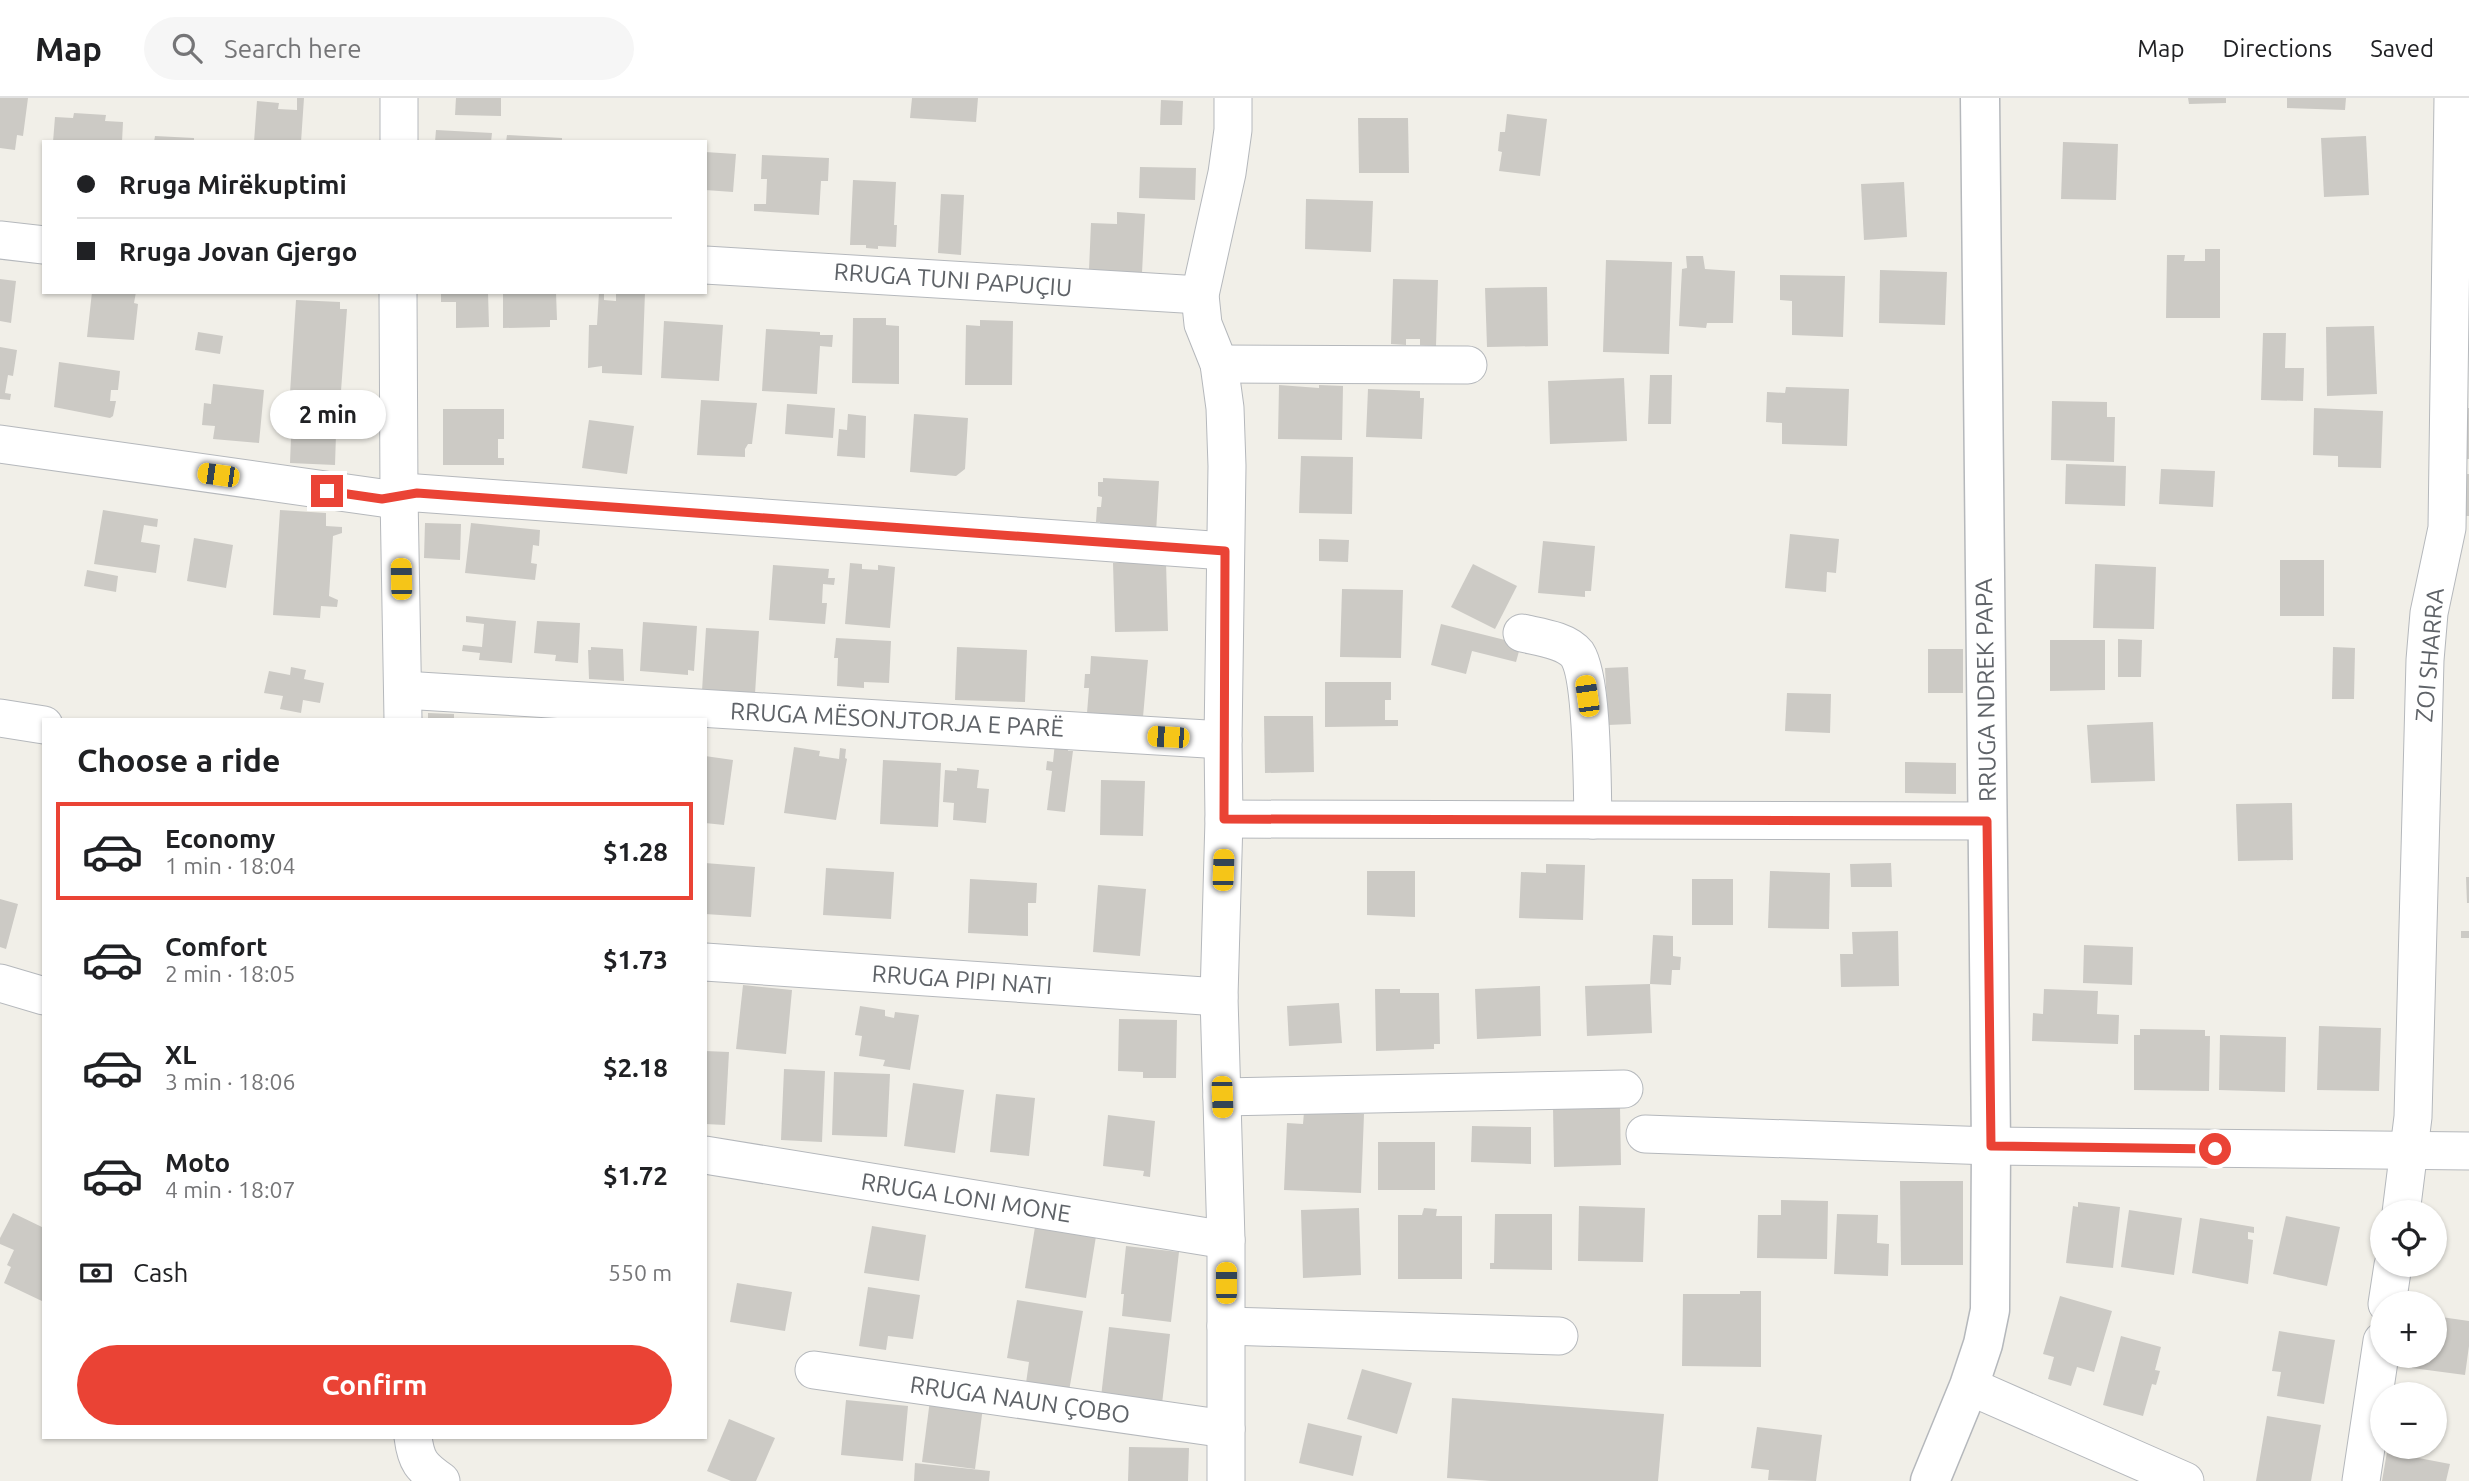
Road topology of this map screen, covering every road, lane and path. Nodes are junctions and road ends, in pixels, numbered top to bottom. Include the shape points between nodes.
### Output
1 (399, 98) edge
2 (1233, 98) edge
3 (1980, 98) edge
4 (2453, 98) edge
5 (399, 140) edge
6 (0, 240) edge
7 (42, 245) edge
8 (707, 265) edge
9 (398, 294) edge
10 (1200, 295) junction
11 (1219, 365) junction
12 (1468, 365) dead end
13 (0, 444) edge
14 (399, 495) junction
15 (1225, 551) junction
16 (1522, 633) dead end
17 (403, 705) edge
18 (0, 718) edge
19 (42, 725) edge
20 (1223, 740) junction
21 (1224, 819) junction
22 (1593, 820) junction
23 (1987, 821) junction
24 (707, 962) edge
25 (0, 983) edge
26 (42, 995) edge
27 (1219, 997) junction
28 (1624, 1089) dead end
29 (1222, 1097) junction
30 (1645, 1134) dead end
31 (1991, 1146) junction
32 (2410, 1151) junction
33 (2469, 1151) edge
34 (707, 1155) edge
35 (2403, 1200) edge
36 (1226, 1240) junction
37 (1226, 1326) junction
38 (1559, 1336) dead end
39 (2378, 1368) edge
40 (814, 1370) dead end
41 (1969, 1386) junction
42 (1226, 1429) junction
43 (413, 1439) edge
44 (441, 1481) edge
45 (1226, 1481) edge
46 (1930, 1481) edge
47 (2185, 1481) edge
48 (2361, 1481) edge

1 - 5 street
2 - 10 street via 1227,173
3 - 23 street, RRUGA NDREK PAPA
4 - 32 street, ZOI SHARRA via 2448,515 2425,660
6 - 7 street
8 - 10 street, RRUGA TUNI PAPUÇIU
9 - 14 street
10 - 11 street via 1203,324
11 - 12 street
11 - 15 street via 1227,454
13 - 14 street via 382,499
14 - 15 street
14 - 17 street
15 - 20 street
16 - 22 street via 1564,644 1577,654 1589,712
17 - 20 street, RRUGA MËSONJTORJA E PARË
18 - 19 street
20 - 21 street
21 - 22 street
21 - 27 street
22 - 23 street
23 - 31 street, RRUGA NDREK PAPA
24 - 27 street, RRUGA PIPI NATI
25 - 26 street
27 - 29 street
28 - 29 street
29 - 36 street
30 - 31 street
31 - 32 street
31 - 41 street, RRUGA NDREK PAPA via 1990,1310
32 - 33 street
32 - 35 street, ZOI SHARRA
34 - 36 street, RRUGA LONI MONE
36 - 37 street
37 - 38 street
37 - 42 street
39 - 48 street
40 - 42 street, RRUGA NAUN ÇOBO
41 - 46 street, RRUGA NDREK PAPA
41 - 47 street
42 - 45 street
43 - 44 street via 415,1455 425,1470

